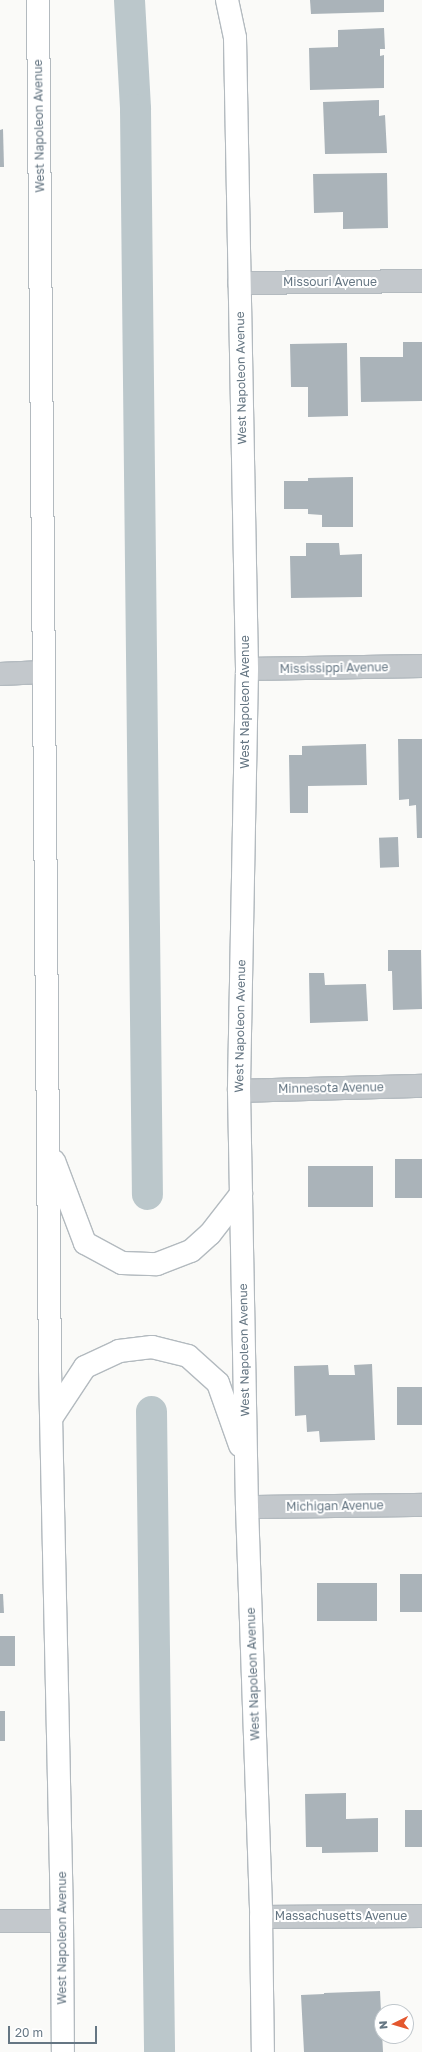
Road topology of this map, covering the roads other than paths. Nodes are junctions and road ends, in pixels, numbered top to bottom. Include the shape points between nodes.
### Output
1 (38, 0) edge
2 (228, 0) edge
3 (422, 281) edge
4 (239, 283) junction
5 (422, 666) edge
6 (247, 669) junction
7 (44, 672) junction
8 (0, 674) edge
9 (422, 1086) edge
10 (239, 1091) junction
11 (48, 1147) junction
12 (241, 1194) junction
13 (52, 1418) junction
14 (246, 1465) junction
15 (422, 1505) edge
16 (247, 1507) junction
17 (422, 1916) edge
18 (261, 1917) junction
19 (0, 1920) edge
20 (62, 1921) junction
21 (63, 2052) edge
22 (263, 2052) edge

1 - 7 main road, West Napoleon Avenue
2 - 4 main road, West Napoleon Avenue via 235,38
3 - 4 street, Missouri Avenue
4 - 6 main road, West Napoleon Avenue
5 - 6 street, Mississippi Avenue
6 - 10 main road, West Napoleon Avenue
7 - 8 street
7 - 11 main road, West Napoleon Avenue
9 - 10 street, Minnesota Avenue
10 - 12 main road, West Napoleon Avenue
11 - 12 main road via 85,1243 122,1263 157,1264 191,1251 210,1234
11 - 13 main road, West Napoleon Avenue
12 - 14 main road, West Napoleon Avenue
13 - 14 main road via 85,1367 118,1350 152,1347 188,1356 218,1382
13 - 20 main road, West Napoleon Avenue
14 - 16 main road, West Napoleon Avenue
15 - 16 street, Michigan Avenue
16 - 18 main road, West Napoleon Avenue
17 - 18 street, Massachusetts Avenue
18 - 22 main road, West Napoleon Avenue
19 - 20 street
20 - 21 main road, West Napoleon Avenue

